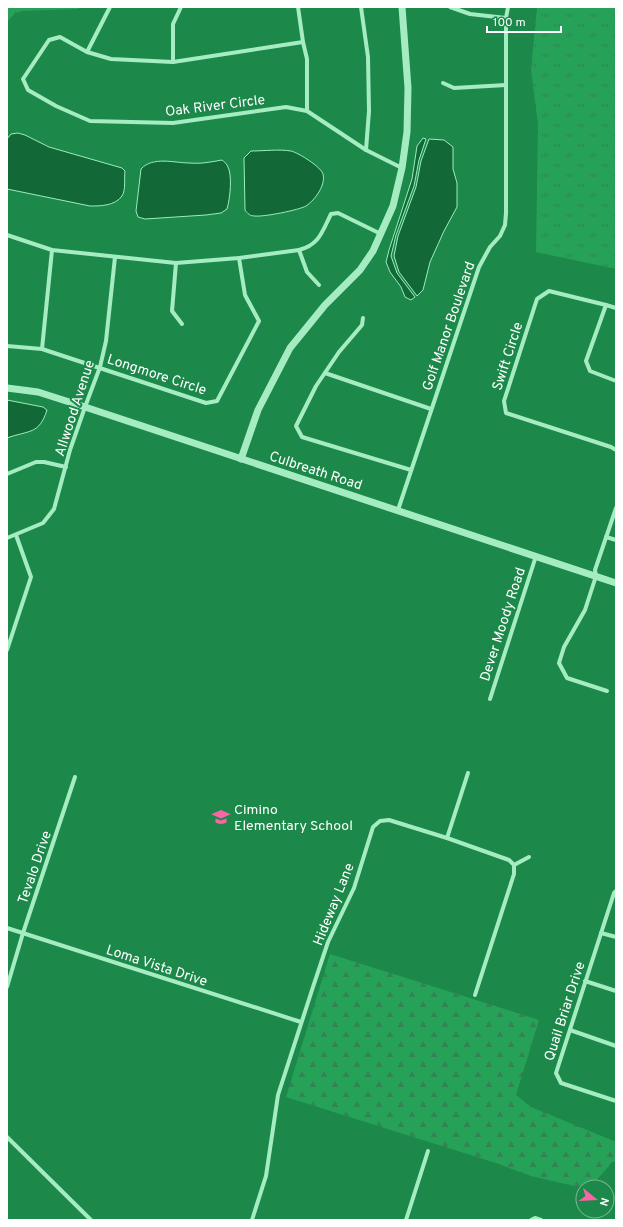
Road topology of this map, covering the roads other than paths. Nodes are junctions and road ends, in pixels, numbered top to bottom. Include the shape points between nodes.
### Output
1 (110, 7) edge
2 (182, 7) edge
3 (298, 7) edge
4 (362, 7) edge
5 (402, 7) edge
6 (450, 7) edge
7 (508, 7) edge
8 (506, 18) junction
9 (303, 42) junction
10 (87, 52) junction
11 (173, 62) junction
12 (443, 83) dead end
13 (506, 86) junction
14 (307, 111) junction
15 (366, 150) junction
16 (402, 168) junction
17 (381, 234) junction
18 (7, 235) edge
19 (52, 250) junction
20 (299, 250) junction
21 (115, 257) junction
22 (239, 258) junction
23 (176, 263) junction
24 (319, 285) dead end
25 (606, 305) junction
26 (616, 308) edge
27 (363, 318) dead end
28 (182, 324) dead end
29 (7, 346) edge
30 (42, 349) junction
31 (100, 367) junction
32 (325, 374) junction
33 (616, 381) edge
34 (7, 388) edge
35 (84, 407) junction
36 (431, 409) junction
37 (616, 450) edge
38 (241, 458) junction
39 (66, 467) junction
40 (411, 470) junction
41 (7, 474) edge
42 (616, 508) edge
43 (398, 510) junction
44 (16, 534) junction
45 (606, 537) junction
46 (7, 538) edge
47 (616, 540) edge
48 (536, 556) junction
49 (596, 576) junction
50 (616, 582) edge
51 (7, 650) edge
52 (607, 691) dead end
53 (490, 699) dead end
54 (468, 773) dead end
55 (75, 777) dead end
56 (447, 838) junction
57 (529, 857) dead end
58 (514, 865) junction
59 (616, 891) edge
60 (7, 928) edge
61 (23, 933) junction
62 (601, 933) junction
63 (616, 938) edge
64 (585, 982) junction
65 (7, 987) edge
66 (616, 991) edge
67 (475, 995) dead end
68 (301, 1022) junction
69 (570, 1030) junction
70 (616, 1046) edge
71 (616, 1101) edge
72 (7, 1137) edge
73 (428, 1151) dead end
74 (91, 1220) edge
75 (252, 1220) edge
76 (406, 1220) edge
77 (531, 1220) edge
78 (541, 1220) edge

1 - 10 street
2 - 11 street via 173,24
3 - 9 street
4 - 15 street via 368,57 369,111
5 - 16 street via 408,88 407,132
6 - 8 street via 470,14
7 - 8 street, Golf Manor Boulevard
8 - 13 street, Golf Manor Boulevard
9 - 11 street, Oak River Circle
9 - 14 street via 307,59
10 - 11 street, Oak River Circle via 111,59
10 - 14 street, Oak River Circle via 60,37 49,40 23,80 28,90 56,106 90,120 173,123 286,107
12 - 13 street via 454,88
13 - 36 street, Golf Manor Boulevard via 505,225 479,266
14 - 15 street, Oak River Circle
15 - 16 street, Oak River Circle
16 - 17 street via 393,206
17 - 20 street via 338,213 331,214 316,242 309,248
17 - 38 street via 360,270 325,305 290,348 258,410
18 - 19 street
19 - 21 street
19 - 30 street
20 - 22 street
20 - 24 street via 307,272
21 - 23 street
21 - 31 street, Allwood Avenue via 106,341
22 - 23 street
22 - 31 street, Longmore Circle via 245,295 259,321 217,402 206,403
23 - 28 street via 172,311
25 - 26 street, Swift Circle
25 - 33 street via 586,361 590,371
25 - 37 street, Swift Circle via 549,291 537,299 504,401 506,413
27 - 32 street via 362,325 339,352
29 - 30 street, Longmore Circle
30 - 31 street, Longmore Circle
31 - 35 street, Allwood Avenue
32 - 36 street
32 - 40 street via 316,386 296,426 302,437
34 - 35 street, Culbreath Road via 38,392
35 - 38 street, Culbreath Road
35 - 39 street, Allwood Avenue
36 - 40 street, Golf Manor Boulevard
38 - 43 street, Culbreath Road
39 - 41 street via 36,462
39 - 44 street, Allwood Avenue via 54,509 43,523
40 - 43 street, Golf Manor Boulevard
42 - 45 street
43 - 48 street, Culbreath Road
44 - 46 street, Allwood Avenue
44 - 51 street via 30,577
45 - 47 street
45 - 49 street via 595,570
48 - 49 street, Culbreath Road
48 - 53 street, Dever Moody Road
49 - 50 street, Culbreath Road
49 - 52 street via 585,610 564,647 559,663 566,678
54 - 56 street
55 - 61 street, Tevalo Drive
56 - 58 street, Hideway Lane via 509,860
56 - 68 street, Hideway Lane via 389,820 380,820 373,827 354,888 328,942
57 - 58 street
58 - 67 street via 514,874
59 - 62 street, Quail Briar Drive
60 - 61 street, Loma Vista Drive
61 - 65 street, Tevalo Drive
61 - 68 street, Loma Vista Drive
62 - 63 street
62 - 64 street, Quail Briar Drive
64 - 66 street
64 - 69 street, Quail Briar Drive
68 - 75 street, Hideway Lane via 278,1095 270,1157
69 - 70 street
69 - 71 street, Quail Briar Drive via 556,1073 561,1083
72 - 74 street
73 - 76 street
77 - 78 street

